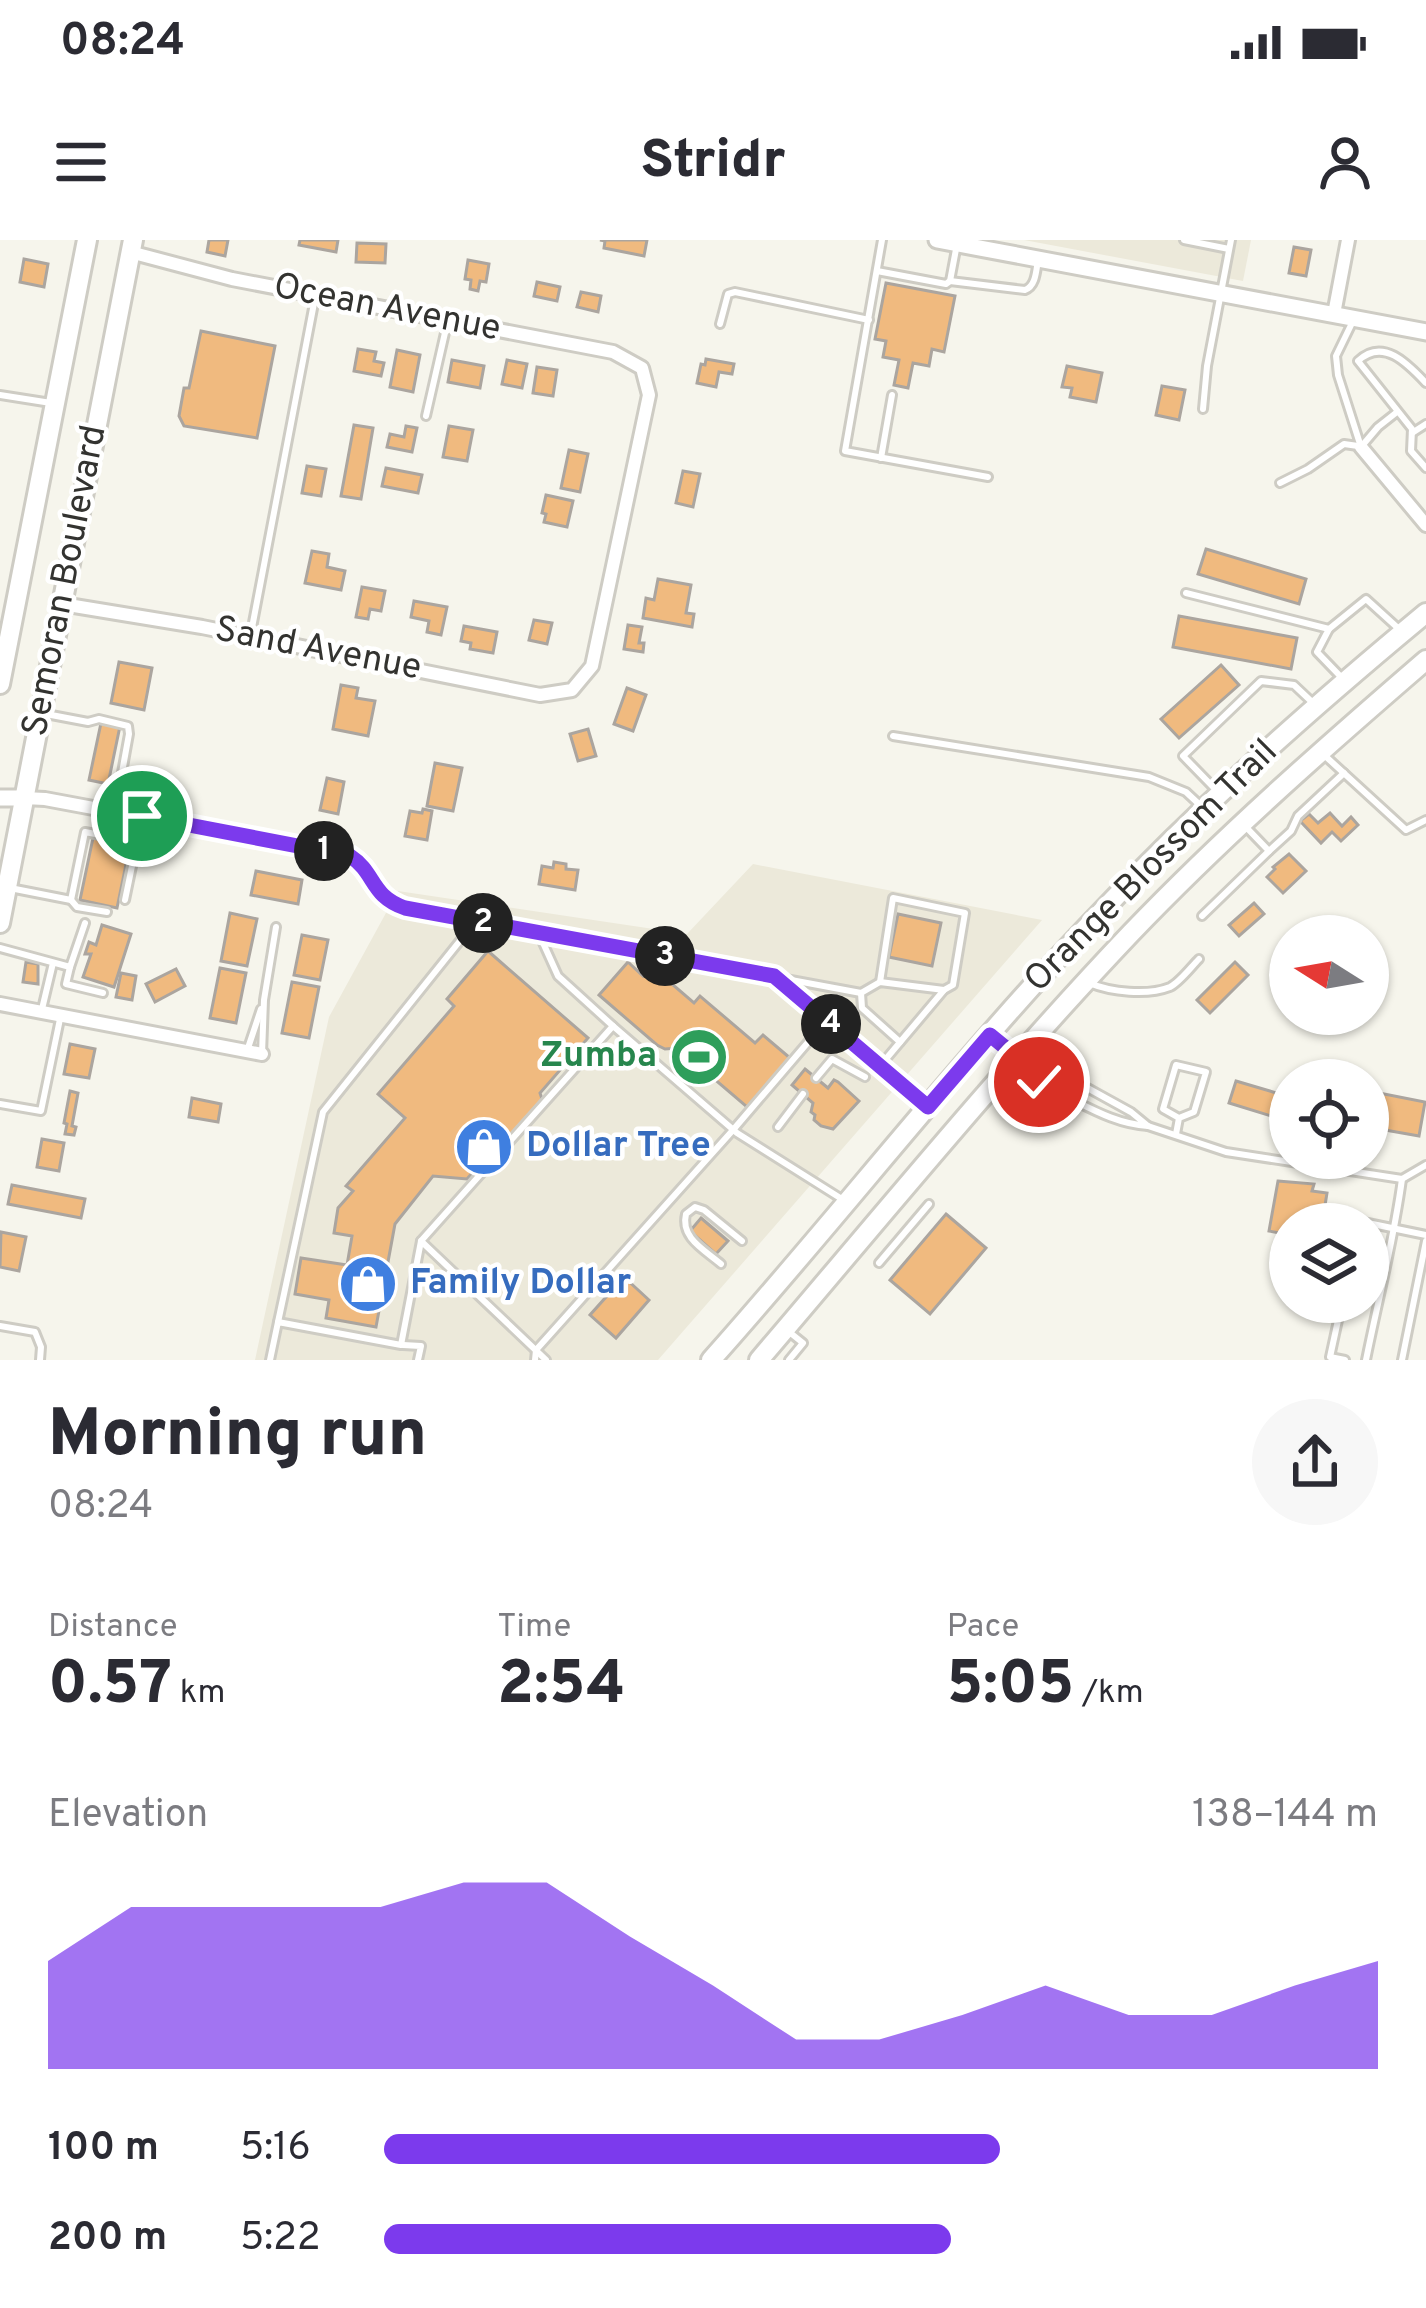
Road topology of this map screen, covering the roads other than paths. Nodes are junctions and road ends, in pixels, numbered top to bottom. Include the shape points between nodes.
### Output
1 (86, 240) edge
2 (882, 240) edge
3 (937, 240) edge
4 (1184, 240) edge
5 (1348, 240) edge
6 (957, 242) edge
7 (128, 244) edge
8 (1230, 244) edge
9 (1038, 259) junction
10 (877, 271) junction
11 (950, 281) junction
12 (1223, 294) junction
13 (316, 295) junction
14 (1334, 314) junction
15 (1354, 318) junction
16 (448, 320) junction
17 (868, 320) junction
18 (720, 323) dead end
19 (1426, 332) edge
20 (1426, 383) edge
21 (0, 394) edge
22 (892, 395) dead end
23 (54, 403) junction
24 (1203, 409) dead end
25 (1398, 412) junction
26 (426, 416) dead end
27 (1426, 424) edge
28 (1412, 434) junction
29 (1361, 447) junction
30 (881, 458) junction
31 (1426, 469) edge
32 (988, 477) dead end
33 (1280, 483) dead end
34 (1420, 507) edge
35 (1426, 525) edge
36 (9, 589) edge
37 (1186, 592) dead end
38 (62, 604) junction
39 (1426, 613) edge
40 (1328, 629) junction
41 (1402, 632) junction
42 (250, 637) junction
43 (1426, 660) edge
44 (1345, 681) junction
45 (0, 684) edge
46 (572, 690) joint
47 (1316, 705) junction
48 (40, 713) junction
49 (893, 736) dead end
50 (1320, 752) junction
51 (1343, 773) junction
52 (1220, 794) junction
53 (0, 798) edge
54 (24, 798) junction
55 (1204, 809) junction
56 (115, 811) junction
57 (142, 816) junction
58 (1426, 820) edge
59 (1244, 821) junction
60 (136, 842) junction
61 (1269, 851) junction
62 (350, 856) joint
63 (7, 887) junction
64 (71, 900) junction
65 (125, 900) dead end
66 (107, 912) dead end
67 (1202, 916) dead end
68 (476, 922) junction
69 (0, 923) edge
70 (85, 923) dead end
71 (276, 927) dead end
72 (538, 934) junction
73 (0, 948) edge
74 (1199, 959) dead end
75 (53, 962) junction
76 (70, 967) junction
77 (774, 976) junction
78 (1086, 981) junction
79 (880, 982) junction
80 (944, 990) junction
81 (103, 993) dead end
82 (861, 993) junction
83 (264, 1000) junction
84 (0, 1004) edge
85 (41, 1012) junction
86 (61, 1016) junction
87 (826, 1021) junction
88 (613, 1026) junction
89 (990, 1035) junction
90 (900, 1042) junction
91 (1032, 1042) junction
92 (255, 1053) junction
93 (1018, 1058) junction
94 (880, 1066) junction
95 (865, 1076) dead end
96 (1002, 1076) junction
97 (816, 1078) dead end
98 (803, 1094) dead end
99 (0, 1104) edge
100 (928, 1107) junction
101 (1179, 1118) junction
102 (778, 1126) dead end
103 (1148, 1126) junction
104 (733, 1130) junction
105 (1176, 1134) junction
106 (1426, 1165) edge
107 (1402, 1179) junction
108 (847, 1202) junction
109 (929, 1204) dead end
110 (876, 1224) junction
111 (1389, 1227) edge
112 (1396, 1228) junction
113 (1426, 1238) edge
114 (421, 1240) junction
115 (742, 1241) dead end
116 (898, 1242) junction
117 (879, 1263) dead end
118 (721, 1264) dead end
119 (278, 1322) junction
120 (1337, 1323) edge
121 (0, 1326) edge
122 (785, 1329) junction
123 (401, 1345) junction
124 (536, 1355) edge
125 (40, 1360) edge
126 (271, 1360) edge
127 (418, 1360) edge
128 (546, 1360) edge
129 (711, 1360) edge
130 (759, 1360) edge
131 (788, 1360) edge
132 (1346, 1360) edge
133 (1366, 1360) edge
134 (1402, 1360) edge

1 - 23 main road, Semoran Boulevard
2 - 10 lane
3 - 6 street
4 - 8 lane
5 - 14 street
6 - 9 street
6 - 11 lane
7 - 13 street, Ocean Avenue via 232,279
7 - 38 main road, Semoran Boulevard
8 - 12 lane
9 - 11 lane via 1025,290
9 - 12 street
10 - 11 lane
10 - 17 lane
12 - 14 street
12 - 24 lane
13 - 16 street, Ocean Avenue
13 - 42 lane
14 - 15 street
15 - 19 street
15 - 29 lane via 1336,356
16 - 26 lane
16 - 46 street, Ocean Avenue via 613,352 642,368 649,395 592,665
17 - 18 lane via 734,292
17 - 30 lane via 845,452
20 - 25 lane via 1394,353 1364,354 1358,361
21 - 23 lane
22 - 30 lane
23 - 36 main road, Semoran Boulevard
25 - 28 lane
25 - 29 lane
27 - 28 lane
28 - 31 lane via 1411,451
29 - 33 lane via 1344,444
29 - 34 street
30 - 32 lane
34 - 35 street
36 - 45 main road, Semoran Boulevard
37 - 40 lane
38 - 42 street, Sand Avenue
38 - 48 main road, Semoran Boulevard
39 - 41 main road, Orange Blossom Trail
40 - 41 lane via 1366,598
40 - 44 lane via 1317,652
41 - 44 main road, Orange Blossom Trail
42 - 46 street, Sand Avenue via 540,695
43 - 50 main road, Orange Blossom Trail
44 - 47 main road, Orange Blossom Trail
47 - 52 main road, Orange Blossom Trail
47 - 52 lane via 1294,685 1261,681 1183,756
48 - 54 main road, Semoran Boulevard
48 - 56 lane via 128,726
49 - 55 lane via 1149,777
50 - 51 lane
50 - 59 main road, Orange Blossom Trail
51 - 58 lane via 1406,830
51 - 61 lane
52 - 55 main road, Orange Blossom Trail
52 - 59 main road
53 - 54 street
54 - 56 street
54 - 63 main road, Semoran Boulevard
55 - 89 main road, Orange Blossom Trail
56 - 57 street
57 - 60 lane
57 - 62 street
59 - 61 lane
59 - 78 main road, Orange Blossom Trail
60 - 64 lane via 85,832
60 - 65 lane
61 - 67 lane
62 - 68 lane via 391,903
63 - 64 lane
63 - 69 main road, Semoran Boulevard
64 - 66 lane
68 - 72 lane
68 - 119 lane via 322,1112
70 - 76 lane
71 - 83 lane
72 - 77 lane
72 - 88 lane via 558,976
73 - 75 lane
74 - 78 lane via 1171,986 1109,991
75 - 76 lane
75 - 85 lane
76 - 81 lane via 66,984
77 - 82 lane
77 - 87 lane
78 - 91 main road, Orange Blossom Trail
79 - 80 lane
79 - 80 lane via 893,898 965,913 953,985
79 - 82 lane
80 - 90 lane
82 - 90 lane via 862,1008
83 - 92 lane
83 - 92 lane
84 - 85 street
85 - 86 street
86 - 92 street
86 - 99 lane via 41,1111
87 - 94 lane
87 - 104 lane
88 - 104 lane
88 - 114 lane
89 - 93 main road
89 - 100 main road, Orange Blossom Trail
90 - 94 lane
91 - 93 main road, Orange Blossom Trail
91 - 103 lane via 1043,1064
93 - 96 main road, Orange Blossom Trail
94 - 100 lane
95 - 97 lane via 832,1059
96 - 103 lane via 1039,1082
96 - 110 main road, Orange Blossom Trail
98 - 102 lane
100 - 108 main road, Orange Blossom Trail
101 - 101 lane via 1194,1112 1206,1072 1177,1065 1163,1109
101 - 105 lane
103 - 105 lane
104 - 108 lane
104 - 124 lane
105 - 107 lane via 1226,1152
106 - 107 lane
107 - 112 lane
108 - 110 main road
108 - 129 main road, Orange Blossom Trail
109 - 116 lane
110 - 116 lane
110 - 122 main road, Orange Blossom Trail
111 - 112 lane
112 - 113 lane
112 - 133 lane
113 - 134 lane
114 - 123 lane
114 - 124 lane
115 - 118 lane via 704,1210 686,1214 686,1233
116 - 117 lane
119 - 123 lane
119 - 126 lane
120 - 132 lane via 1330,1357
121 - 125 lane via 35,1332
122 - 130 main road, Orange Blossom Trail
122 - 131 lane via 803,1343
123 - 127 lane via 421,1346
124 - 128 lane

